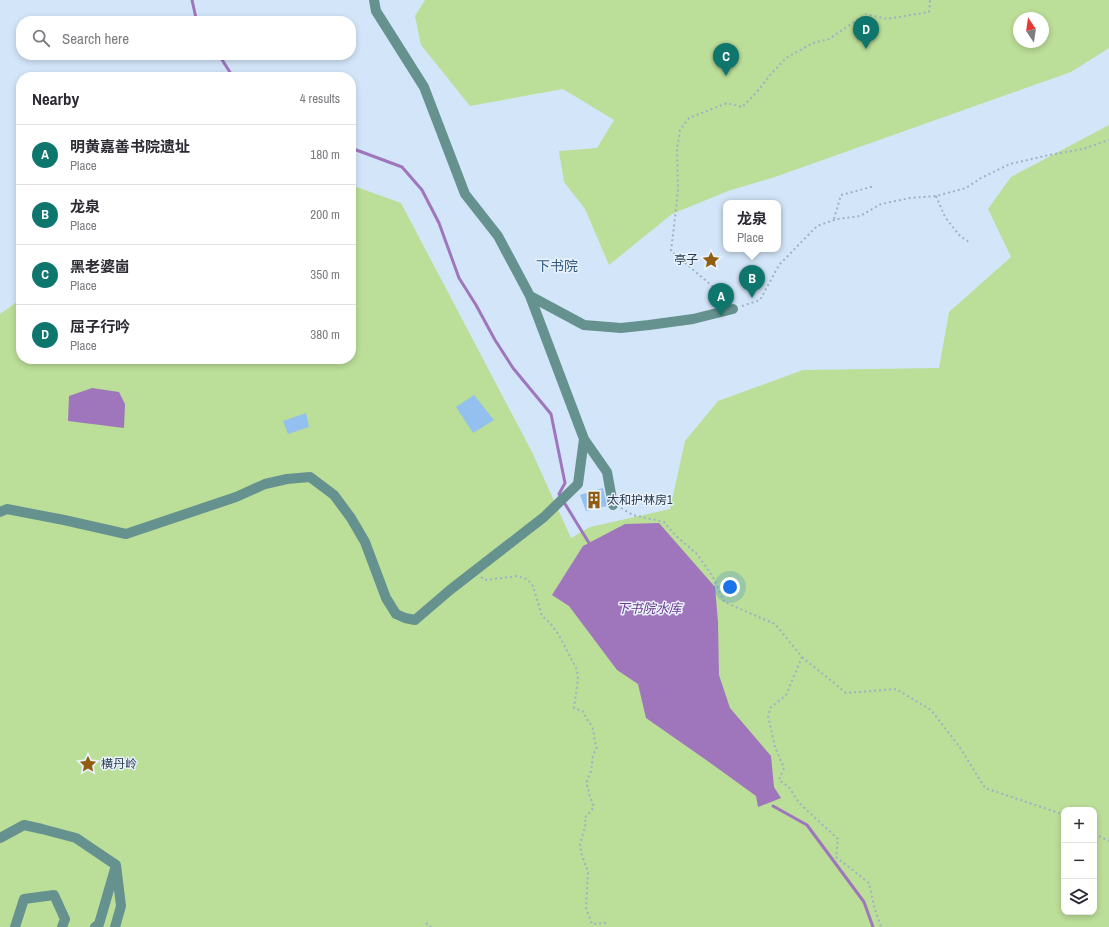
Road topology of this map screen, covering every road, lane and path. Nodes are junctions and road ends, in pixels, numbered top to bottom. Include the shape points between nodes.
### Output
1 (374, 0) edge
2 (930, 0) edge
3 (1109, 140) edge
4 (875, 186) dead end
5 (936, 196) junction
6 (833, 220) junction
7 (969, 242) dead end
8 (530, 296) junction
9 (735, 309) junction
10 (584, 439) junction
11 (613, 505) joint
12 (0, 512) edge
13 (475, 570) junction
14 (802, 657) junction
15 (1061, 812) edge
16 (1097, 836) edge
17 (0, 838) edge
18 (1109, 841) edge
19 (116, 865) junction
20 (426, 923) dead end
21 (14, 927) edge
22 (62, 927) edge
23 (95, 927) edge
24 (115, 927) edge
25 (431, 927) edge
26 (604, 927) edge
27 (881, 927) edge

1 - 8 street via 376,11 424,87 465,194 498,236
2 - 9 path via 929,12 886,19 866,14 829,39 786,58 742,107 727,103 689,118 680,130 677,149 678,189 671,251
3 - 5 path via 1083,149 1010,164 966,188
4 - 6 path via 841,194
5 - 6 path via 881,204 860,216
5 - 7 path via 945,217 960,236
6 - 9 path via 817,226 779,265 760,300
8 - 9 street via 584,325 621,328 693,319
8 - 10 street
10 - 11 street via 607,472
10 - 13 street via 578,484 544,517
11 - 14 path via 633,515 664,522 697,554 713,577 724,602 775,624
12 - 13 street via 7,509 126,534 236,497 265,484 287,478 310,477 334,495 351,518 365,542 386,598 396,614 415,620
13 - 26 path via 486,580 517,576 527,579 533,586 542,616 559,635 578,670 574,708 584,712 597,747 586,783 594,807 584,819 586,822 580,845 588,871 586,908 592,924 605,924
14 - 15 path via 846,693 896,689 932,710 960,746 985,788
14 - 27 path via 786,695 771,707 768,716 775,747 784,768 779,780 789,787 799,803 838,839 836,858 870,883
16 - 18 path
17 - 19 street via 24,825 42,829 76,838
19 - 23 street via 99,924
19 - 24 street via 121,906
20 - 25 path
21 - 22 street via 24,899 54,895 65,919

